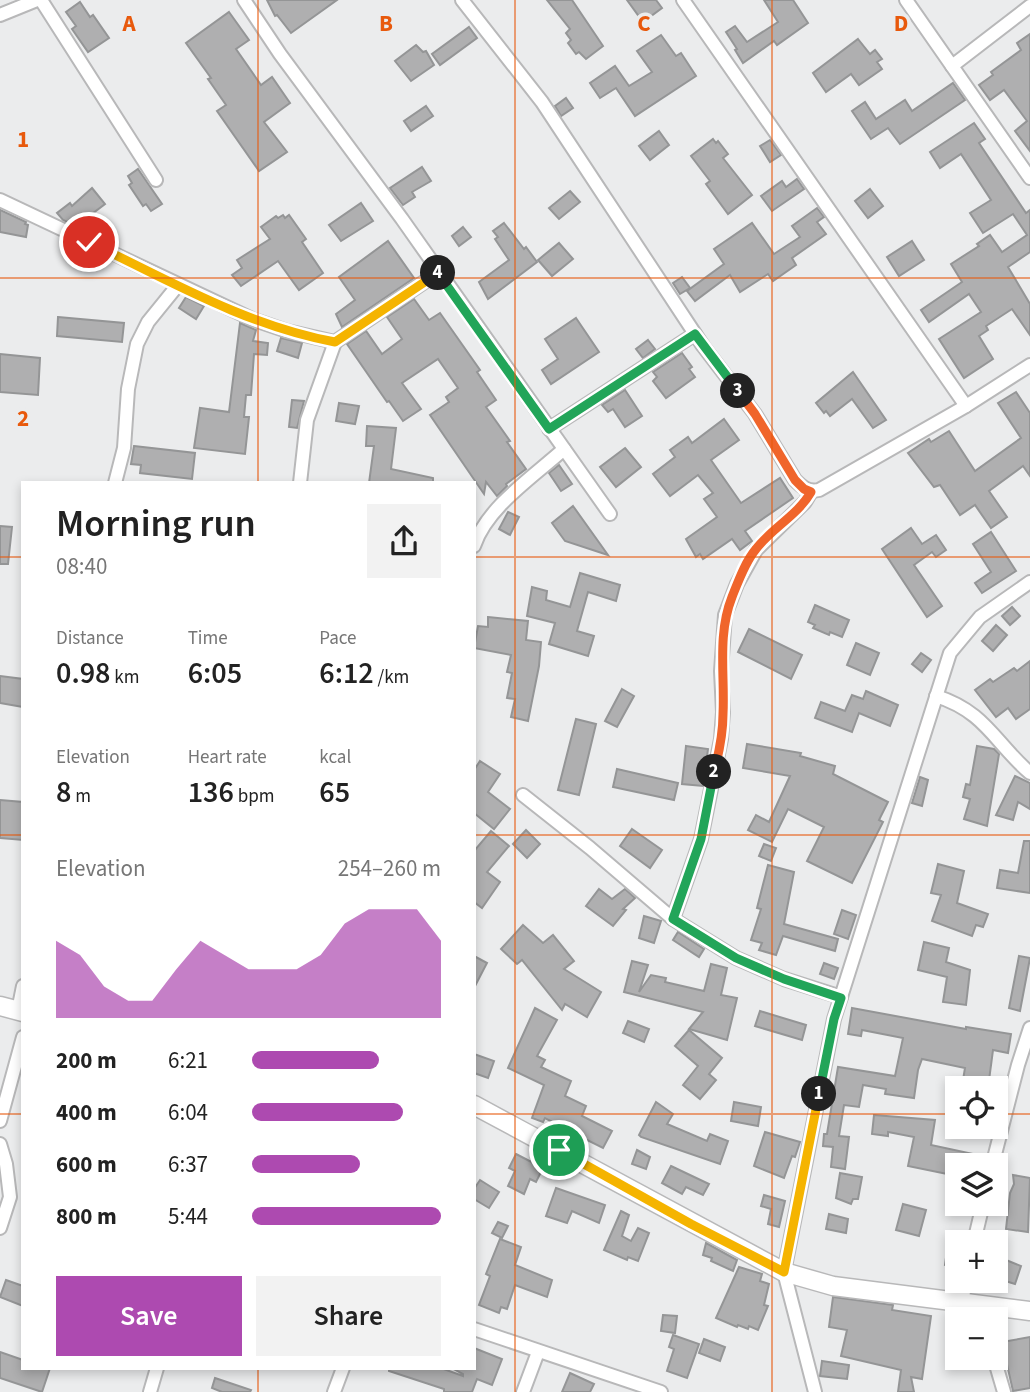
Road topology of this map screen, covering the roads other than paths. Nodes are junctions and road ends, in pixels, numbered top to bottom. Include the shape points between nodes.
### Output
1 (39, 0) edge
2 (244, 0) edge
3 (462, 0) edge
4 (683, 0) edge
5 (906, 0) edge
6 (1030, 6) edge
7 (0, 15) edge
8 (952, 66) junction
9 (1030, 178) edge
10 (156, 180) dead end
11 (0, 200) edge
12 (439, 272) junction
13 (178, 285) junction
14 (695, 334) junction
15 (335, 342) junction
16 (1030, 365) edge
17 (966, 406) junction
18 (549, 429) junction
19 (564, 449) junction
20 (116, 481) edge
21 (300, 481) edge
22 (811, 492) junction
23 (610, 514) dead end
24 (476, 540) edge
25 (1030, 582) edge
26 (936, 696) junction
27 (1030, 773) edge
28 (523, 796) dead end
29 (673, 919) junction
30 (21, 991) edge
31 (841, 998) junction
32 (13, 1010) edge
33 (1030, 1028) edge
34 (21, 1044) edge
35 (476, 1106) edge
36 (0, 1121) edge
37 (0, 1144) edge
38 (995, 1153) edge
39 (0, 1228) edge
40 (784, 1272) junction
41 (963, 1307) edge
42 (1008, 1310) edge
43 (1030, 1311) edge
44 (476, 1330) edge
45 (538, 1352) junction
46 (156, 1370) edge
47 (342, 1370) edge
48 (997, 1370) edge
49 (150, 1392) edge
50 (334, 1392) edge
51 (523, 1392) edge
52 (661, 1392) edge
53 (815, 1392) edge
54 (1004, 1392) edge

1 - 7 street
1 - 10 street
2 - 12 street
3 - 14 street via 542,102
4 - 17 street
5 - 8 street
6 - 8 street
8 - 9 street
11 - 13 street
12 - 15 street
12 - 18 street
13 - 15 street via 287,331
13 - 20 street via 148,321 137,344
14 - 18 street
14 - 22 street via 755,414 795,480
15 - 21 street via 307,420
16 - 17 street
17 - 22 street
18 - 19 street
19 - 23 street
19 - 24 street via 492,513
22 - 29 street via 756,550 725,615 721,739 701,839
25 - 26 street via 980,617 957,644
26 - 27 street via 955,702 984,722
26 - 31 street
28 - 29 street
29 - 31 street via 736,958
30 - 32 street
31 - 40 street
33 - 38 street
34 - 36 street
35 - 40 street
37 - 39 street via 10,1197
40 - 41 street via 833,1286
40 - 53 street
42 - 43 street
44 - 45 street
45 - 51 street
45 - 52 street
46 - 49 street
47 - 50 street
48 - 54 street

